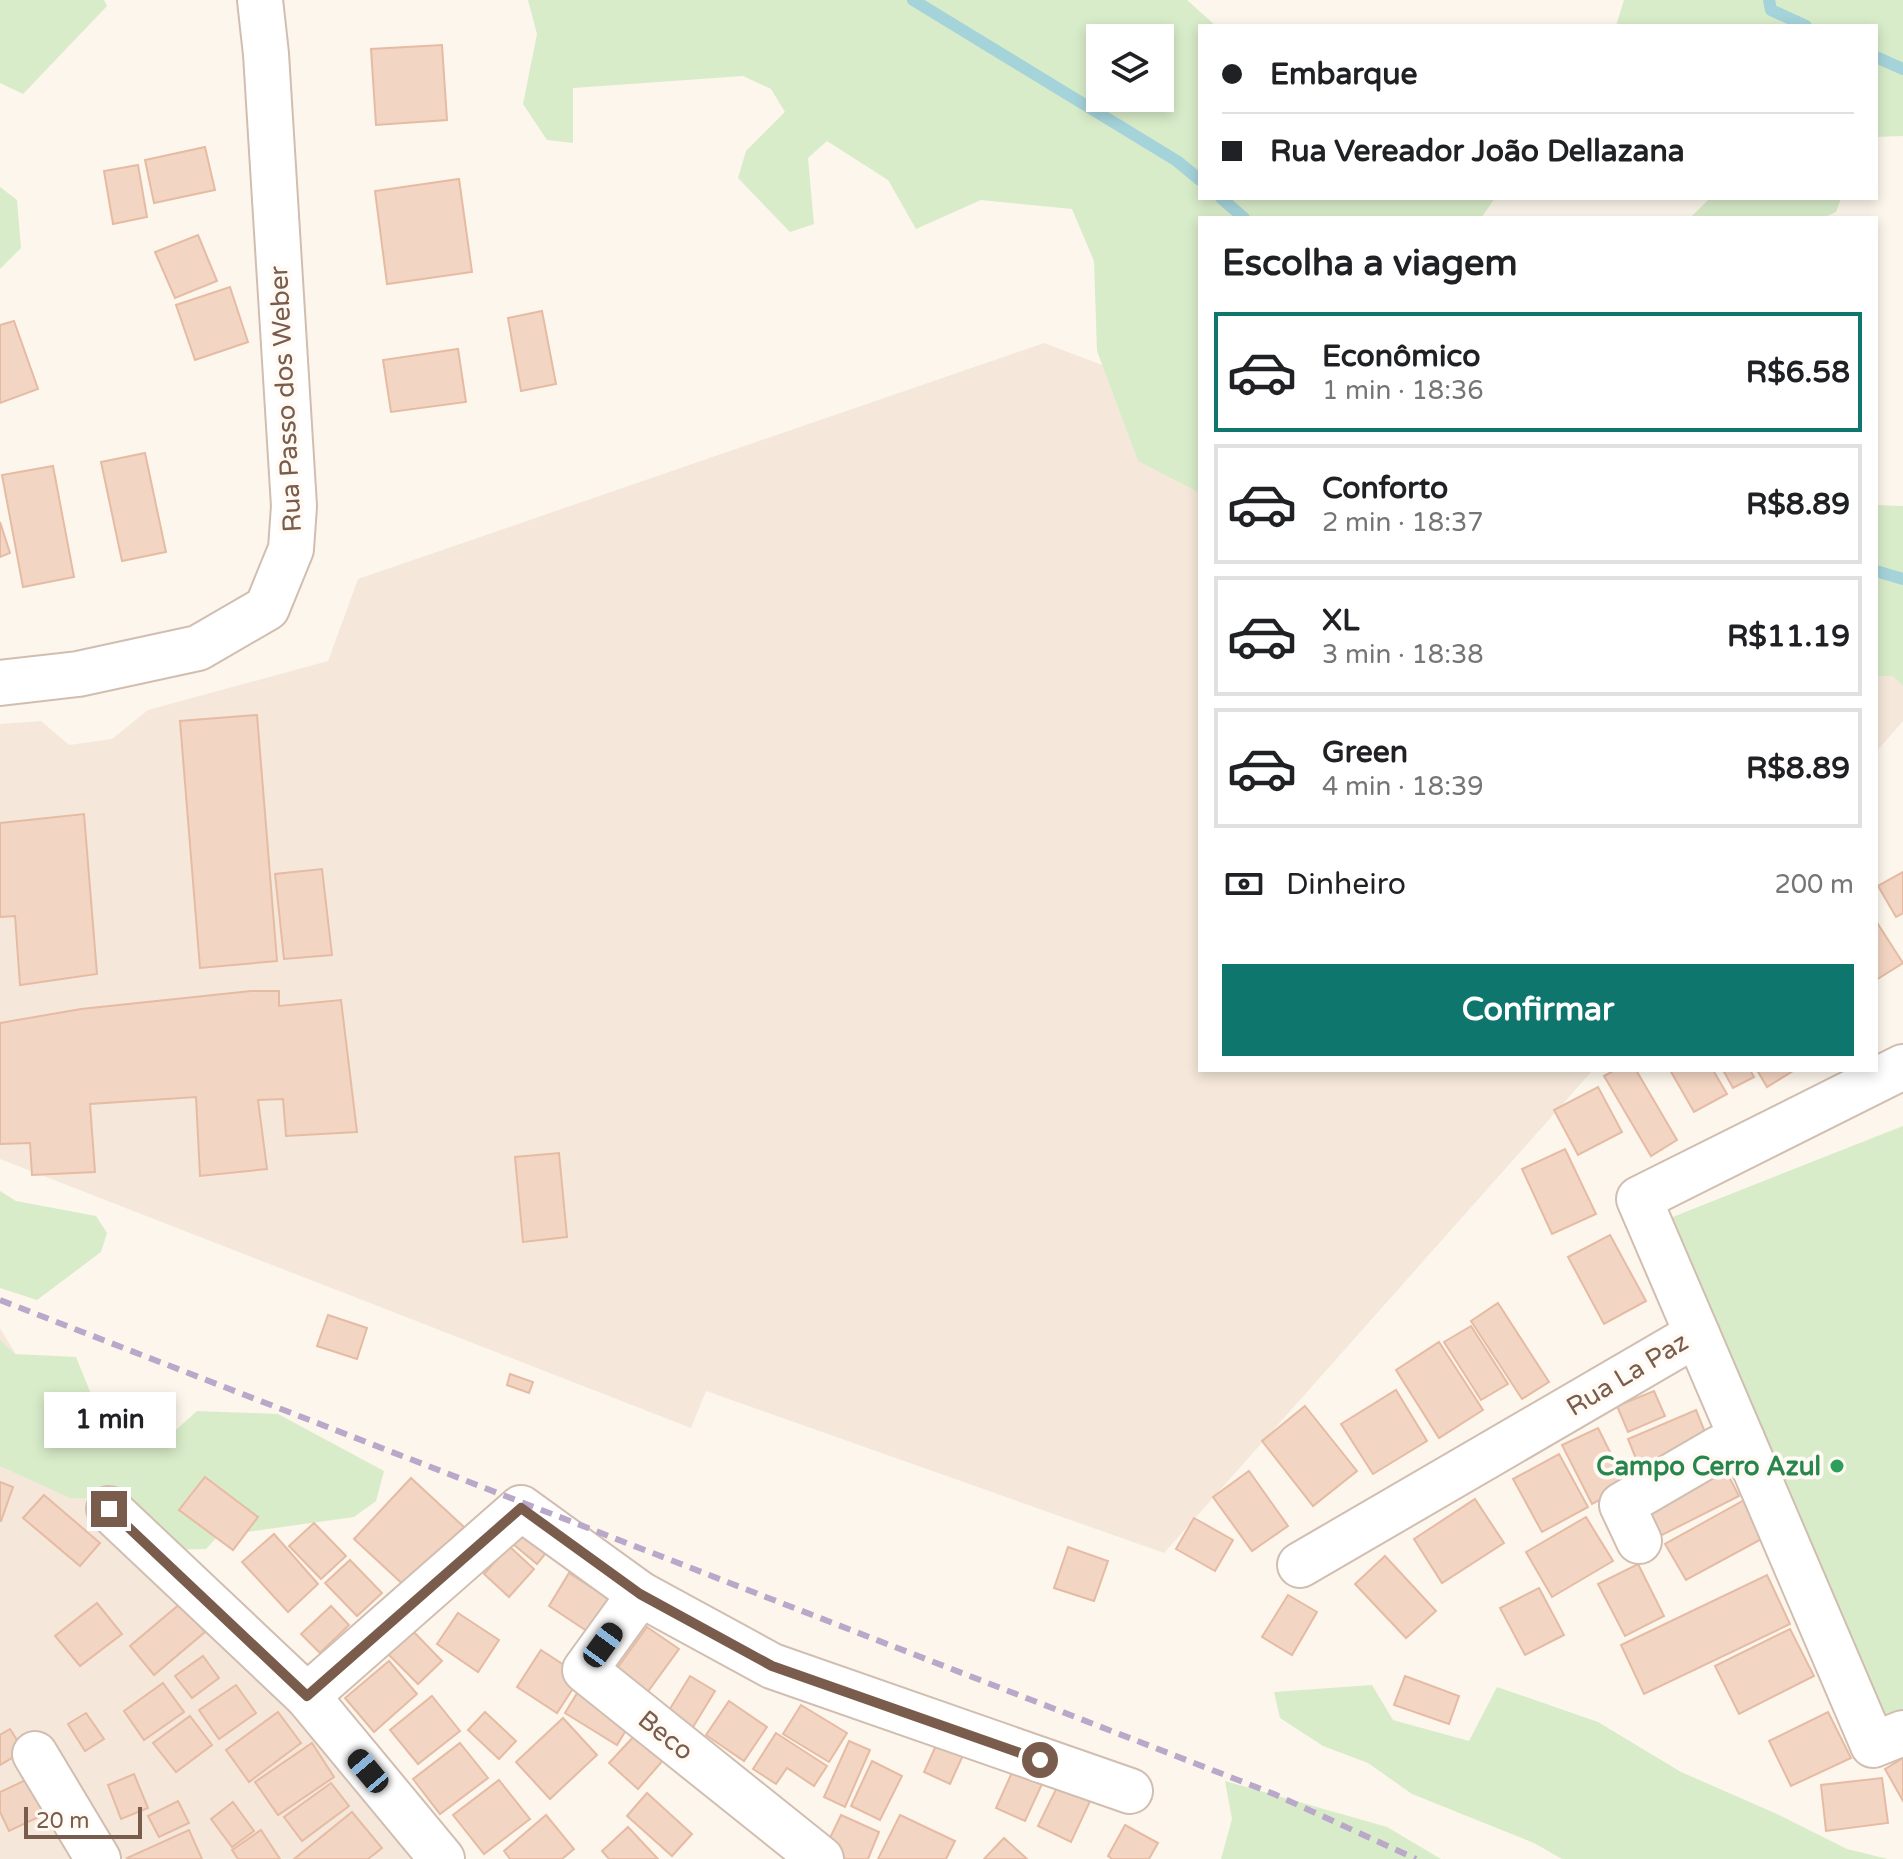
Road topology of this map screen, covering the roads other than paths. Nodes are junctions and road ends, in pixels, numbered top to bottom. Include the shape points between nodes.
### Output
1 (260, 0) edge
2 (0, 683) edge
3 (1903, 1067) edge
4 (1697, 1334) junction
5 (1742, 1439) junction
6 (109, 1509) dead end
7 (1639, 1541) dead end
8 (1300, 1565) dead end
9 (640, 1594) junction
10 (307, 1696) junction
11 (1903, 1733) edge
12 (35, 1754) dead end
13 (1130, 1791) dead end
14 (98, 1859) edge
15 (442, 1859) edge
16 (821, 1859) edge

1 - 2 street, Rua Passo dos Weber via 294,506 291,549 267,608 198,648 78,674
3 - 4 street, Rua La Paz via 1639,1199
4 - 5 street
4 - 8 street, Rua La Paz
5 - 7 street via 1622,1505
5 - 11 street via 1873,1745
6 - 10 street
9 - 10 street via 521,1508
9 - 13 street via 772,1666
9 - 16 street, Beco via 585,1670
10 - 15 street
12 - 14 street

